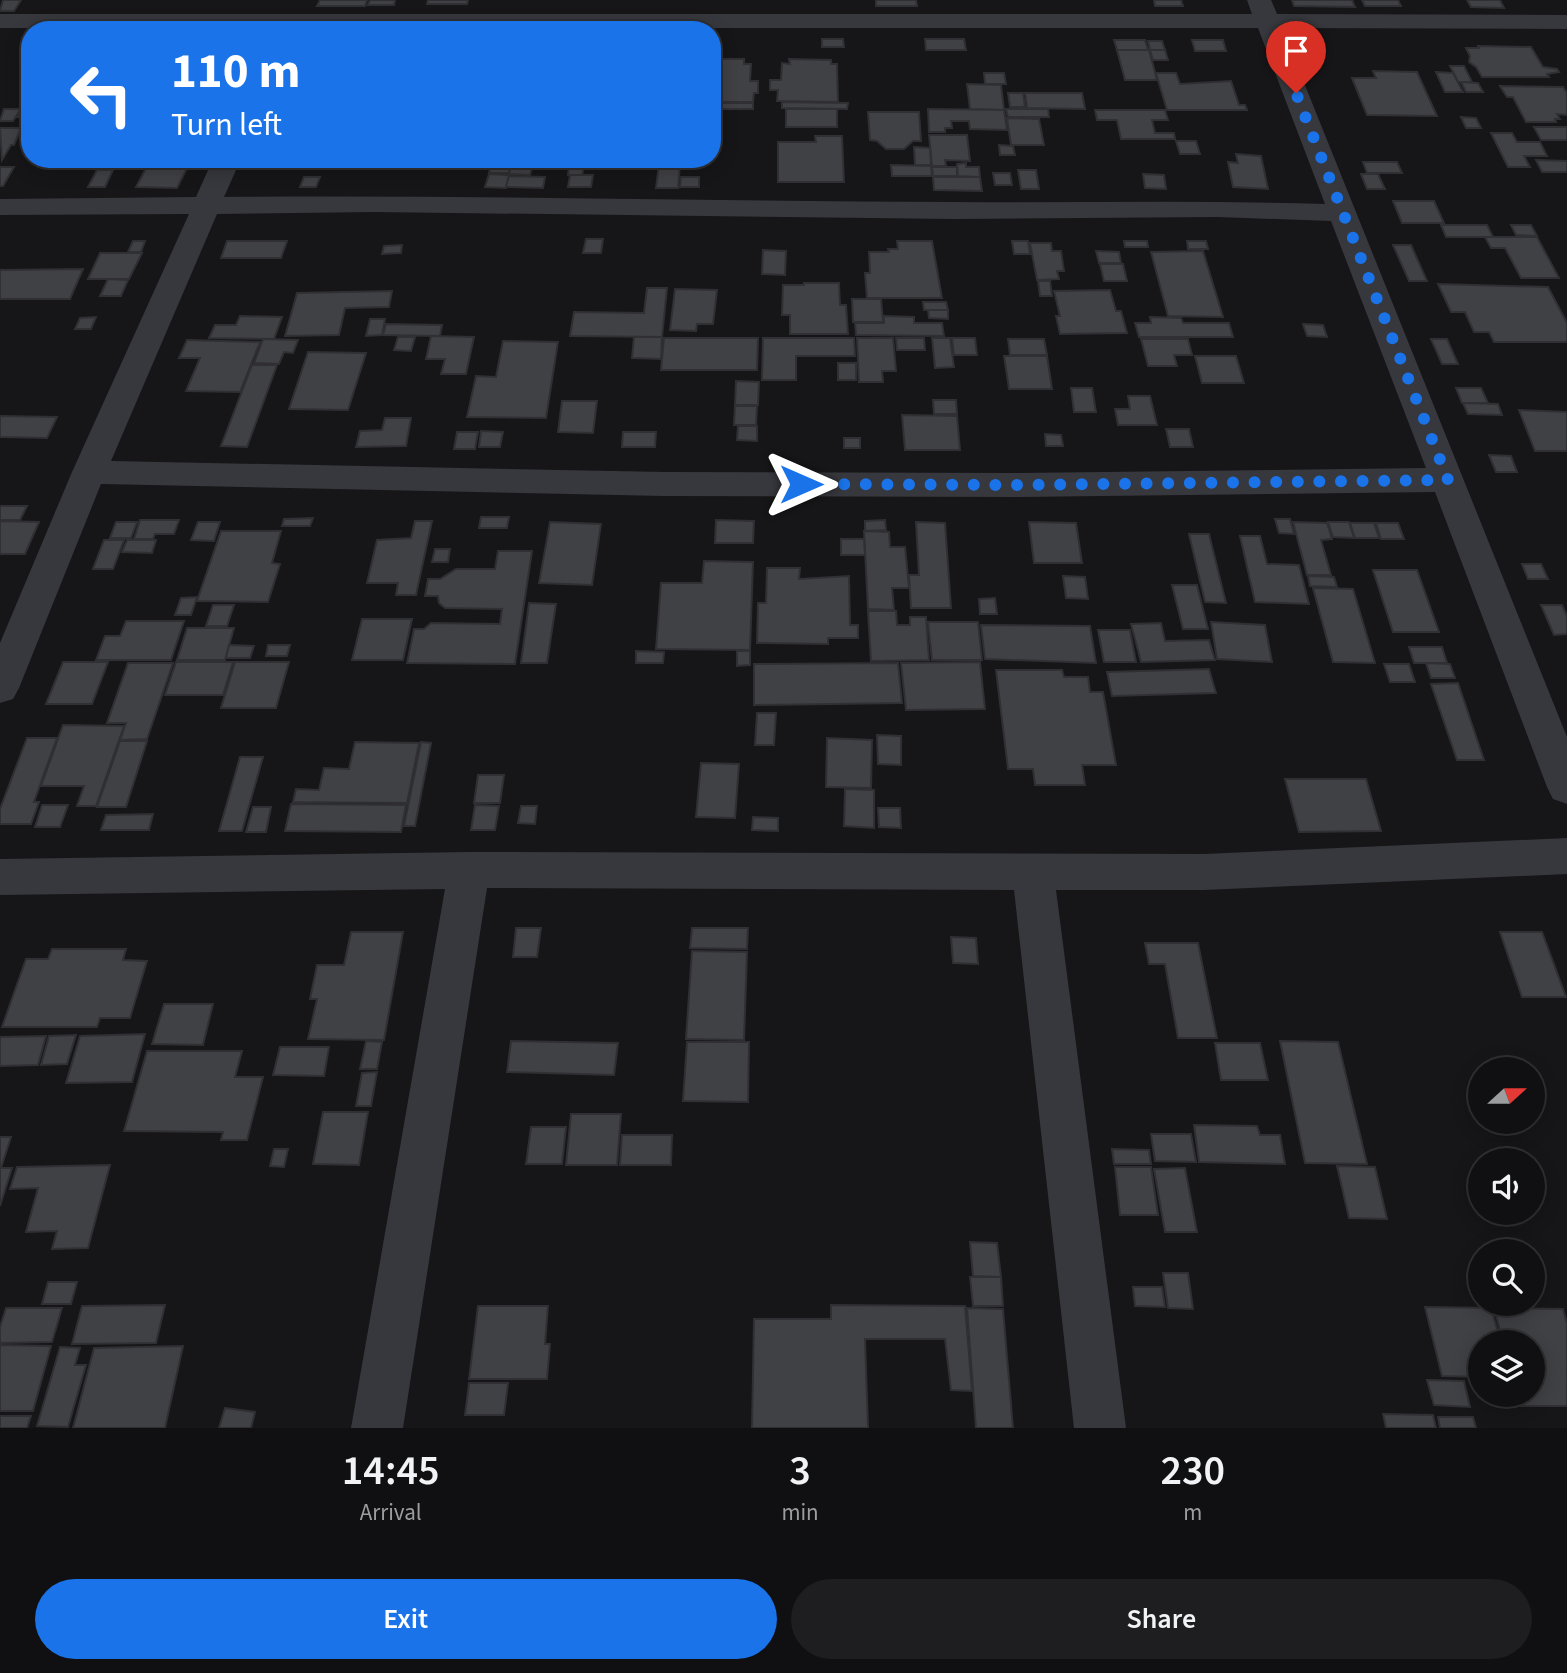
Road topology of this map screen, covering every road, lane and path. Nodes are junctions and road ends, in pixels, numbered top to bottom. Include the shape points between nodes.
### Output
1 (1263, 10) edge
2 (292, 17) edge
3 (0, 21) edge
4 (1567, 22) edge
5 (223, 168) edge
6 (0, 206) edge
7 (206, 207) junction
8 (1342, 213) junction
9 (89, 472) junction
10 (1448, 480) junction
11 (0, 688) edge
12 (1567, 787) edge
13 (1567, 856) edge
14 (469, 870) junction
15 (1033, 872) junction
16 (0, 877) edge
17 (377, 1428) edge
18 (1100, 1428) edge

1 - 2 street via 560,19
1 - 4 street
1 - 8 street
2 - 3 street
5 - 7 street
6 - 7 street
7 - 8 street via 375,204
7 - 9 street
8 - 10 street
9 - 10 street via 692,484
9 - 11 street
10 - 12 street
13 - 15 street via 1204,872
14 - 15 street
14 - 16 street
14 - 17 street
15 - 18 street

